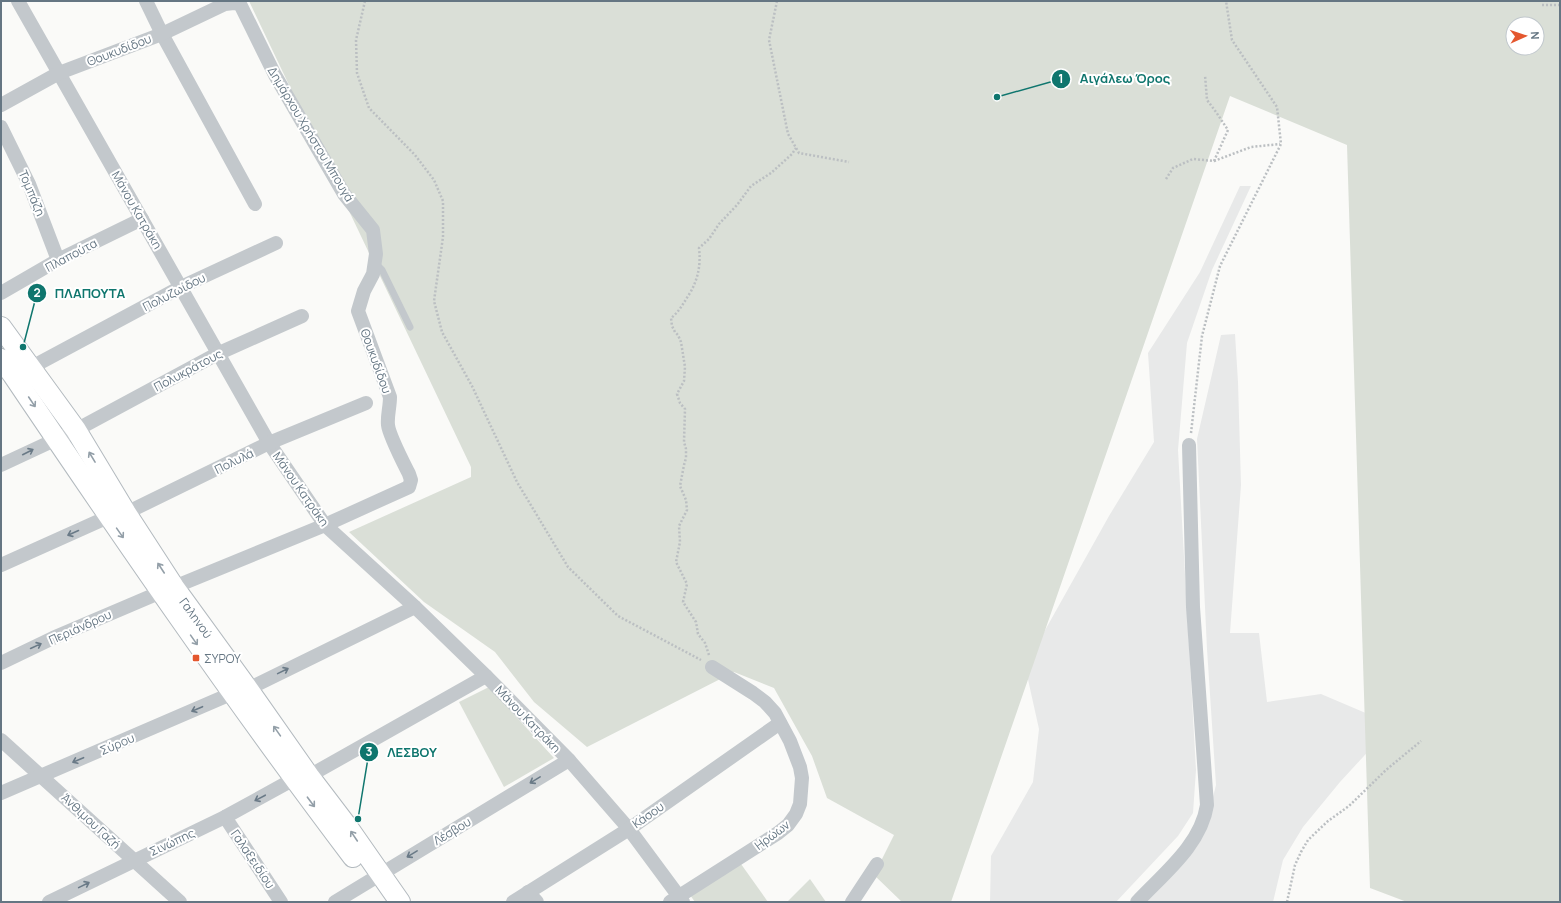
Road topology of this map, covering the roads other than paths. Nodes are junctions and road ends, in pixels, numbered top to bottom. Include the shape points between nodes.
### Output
1 (18, 1) edge
2 (146, 1) edge
3 (240, 4) joint
4 (162, 34) junction
5 (59, 73) junction
6 (1, 105) edge
7 (1, 127) edge
8 (255, 204) dead end
9 (142, 219) junction
10 (276, 242) dead end
11 (58, 260) junction
12 (375, 262) junction
13 (181, 287) junction
14 (1, 293) edge
15 (302, 316) dead end
16 (1, 327) edge
17 (410, 327) dead end
18 (218, 354) junction
19 (1, 359) edge
20 (15, 374) edge
21 (366, 403) dead end
22 (76, 430) junction
23 (56, 438) junction
24 (269, 443) junction
25 (1189, 445) road end
26 (1, 465) edge
27 (117, 515) junction
28 (325, 525) junction
29 (1, 565) edge
30 (167, 590) junction
31 (415, 608) junction
32 (1, 663) edge
33 (710, 666) road end
34 (486, 676) junction
35 (241, 691) junction
36 (780, 723) junction
37 (1, 740) edge
38 (569, 760) junction
39 (42, 776) junction
40 (301, 778) junction
41 (1, 793) edge
42 (224, 817) junction
43 (629, 829) junction
44 (134, 860) junction
45 (877, 864) dead end
46 (375, 877) junction
47 (533, 897) edge
48 (677, 900) edge
49 (49, 902) edge
50 (180, 902) edge
51 (281, 902) edge
52 (335, 902) edge
53 (385, 902) edge
54 (400, 902) edge
55 (513, 902) edge
56 (852, 902) edge
57 (1137, 902) edge

1 - 5 street, Μάνου Κατράκη
2 - 4 street
3 - 4 street, Θουκυδίδου via 225,4
3 - 12 street, Δημάρχου Χρήστου Μπουγά via 275,75 344,194 373,230
4 - 5 street, Θουκυδίδου
4 - 8 street
5 - 6 street, Θουκυδίδου
5 - 9 street, Μάνου Κατράκη
7 - 11 street, Τομπάζη via 29,184
9 - 11 street, Πλαπούτα
9 - 13 street, Μάνου Κατράκη
10 - 13 street, Πολυζωίδου
11 - 14 street, Πλαπούτα
12 - 17 lane via 382,270
12 - 28 street, Θουκυδίδου via 373,274 358,311 390,397 388,427 411,480 409,487 397,494
13 - 18 street, Μάνου Κατράκη
13 - 20 street, Πολυζωίδου
15 - 18 street, Πολυκράτους
16 - 20 street, Γαληνού
18 - 22 street, Πολυκράτους
18 - 24 street, Μάνου Κατράκη
19 - 20 street, Γαληνού
20 - 22 street, Γαληνού
20 -> 23 street, Γαληνού
21 - 24 street, Πολυλά
22 - 23 street, Πολυκράτους
27 -> 22 street, Γαληνού
26 -> 23 street
23 - 27 street, Γαληνού
24 - 27 street, Πολυλά
24 - 28 street, Μάνου Κατράκη
25 - 57 street via 1193,606 1207,805 1199,831 1182,854
27 -> 29 street, Πολυλά
27 - 30 street, Γαληνού
28 - 30 street, Περιάνδρου
28 - 31 street, Μάνου Κατράκη
32 -> 30 street, Περιάνδρου
30 - 35 street, Γαληνού
31 - 34 street, Μάνου Κατράκη
35 -> 31 street, Σύρου
33 - 36 street, Ηρώων via 765,702
34 - 38 street, Μάνου Κατράκη
34 - 40 street, Σινώπης
35 -> 39 street, Σύρου
35 - 40 street, Γαληνού
36 - 43 street, Κάσου
36 - 48 street, Ηρώων via 790,741 802,778 800,804 796,814 778,833
37 - 39 street, Άνθιμου Γαζή
38 - 43 street, Μάνου Κατράκη
38 -> 46 street, Λέσβου
39 - 41 street, Σύρου
39 - 44 street, Άνθιμου Γαζή
40 -> 42 street, Σινώπης
40 - 46 street, Γαληνού via 347,826
42 - 44 street, Σινώπης
42 - 51 street, Γαλαξειδίου
43 - 47 street, Κάσου
43 - 48 street, Μάνου Κατράκη
49 -> 44 street, Σινώπης
44 - 50 street, Άνθιμου Γαζή
45 - 56 street
46 - 52 street, Λέσβου
46 - 53 street, Γαληνού
46 - 54 street, Γαληνού
47 - 55 street, Κάσου

